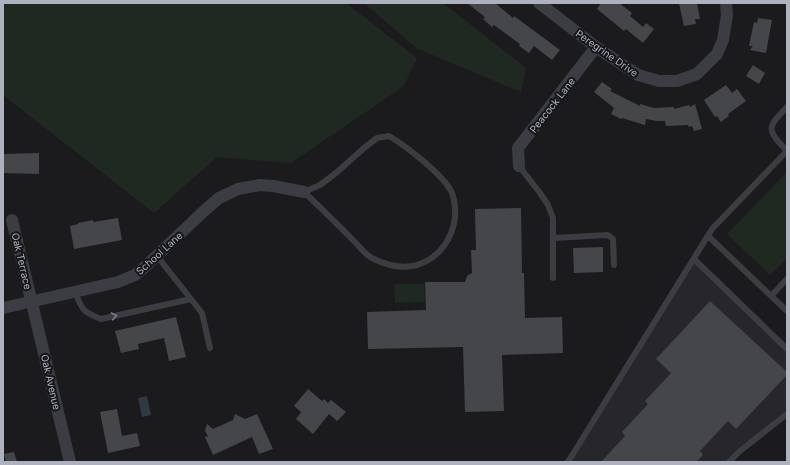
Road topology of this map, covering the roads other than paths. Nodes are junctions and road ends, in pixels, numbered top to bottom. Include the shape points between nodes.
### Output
1 (540, 3) edge
2 (726, 3) edge
3 (596, 47) junction
4 (787, 107) edge
5 (787, 151) edge
6 (519, 166) joint
7 (304, 192) junction
8 (12, 220) dead end
9 (708, 236) junction
10 (553, 238) junction
11 (157, 256) junction
12 (694, 259) junction
13 (614, 265) dead end
14 (553, 278) dead end
15 (787, 279) edge
16 (75, 292) junction
17 (771, 296) junction
18 (191, 299) junction
19 (32, 302) junction
20 (3, 308) edge
21 (787, 311) edge
22 (210, 348) dead end
23 (787, 348) edge
24 (787, 414) edge
25 (70, 462) edge
26 (568, 462) edge
27 (730, 462) edge

1 - 3 street, Peregrine Drive
2 - 3 street, Peregrine Drive via 728,14 723,40 717,54 697,74 677,81 659,81 638,75
3 - 6 street, Peacock Lane via 518,148
4 - 5 lane via 772,122 775,138
5 - 9 lane
6 - 10 lane via 548,205 553,218
7 - 7 lane via 372,258 388,265 411,266 426,261 437,254 452,232 455,204 445,181 403,144 389,136 377,138 320,185
7 - 11 street, School Lane via 260,185 238,189 220,198 204,211
8 - 19 street, Oak Terrace
9 - 12 lane
9 - 17 lane
10 - 13 lane via 608,235 612,239
10 - 14 lane
11 - 16 street, School Lane via 135,275 118,282
11 - 18 lane
12 - 23 lane
12 - 26 lane
15 - 17 lane
16 -> 18 lane via 81,308 101,319
16 - 19 street, School Lane
17 - 21 lane
18 - 22 lane via 202,313
19 - 20 street, School Lane
19 - 25 street, Oak Avenue
24 - 27 lane

